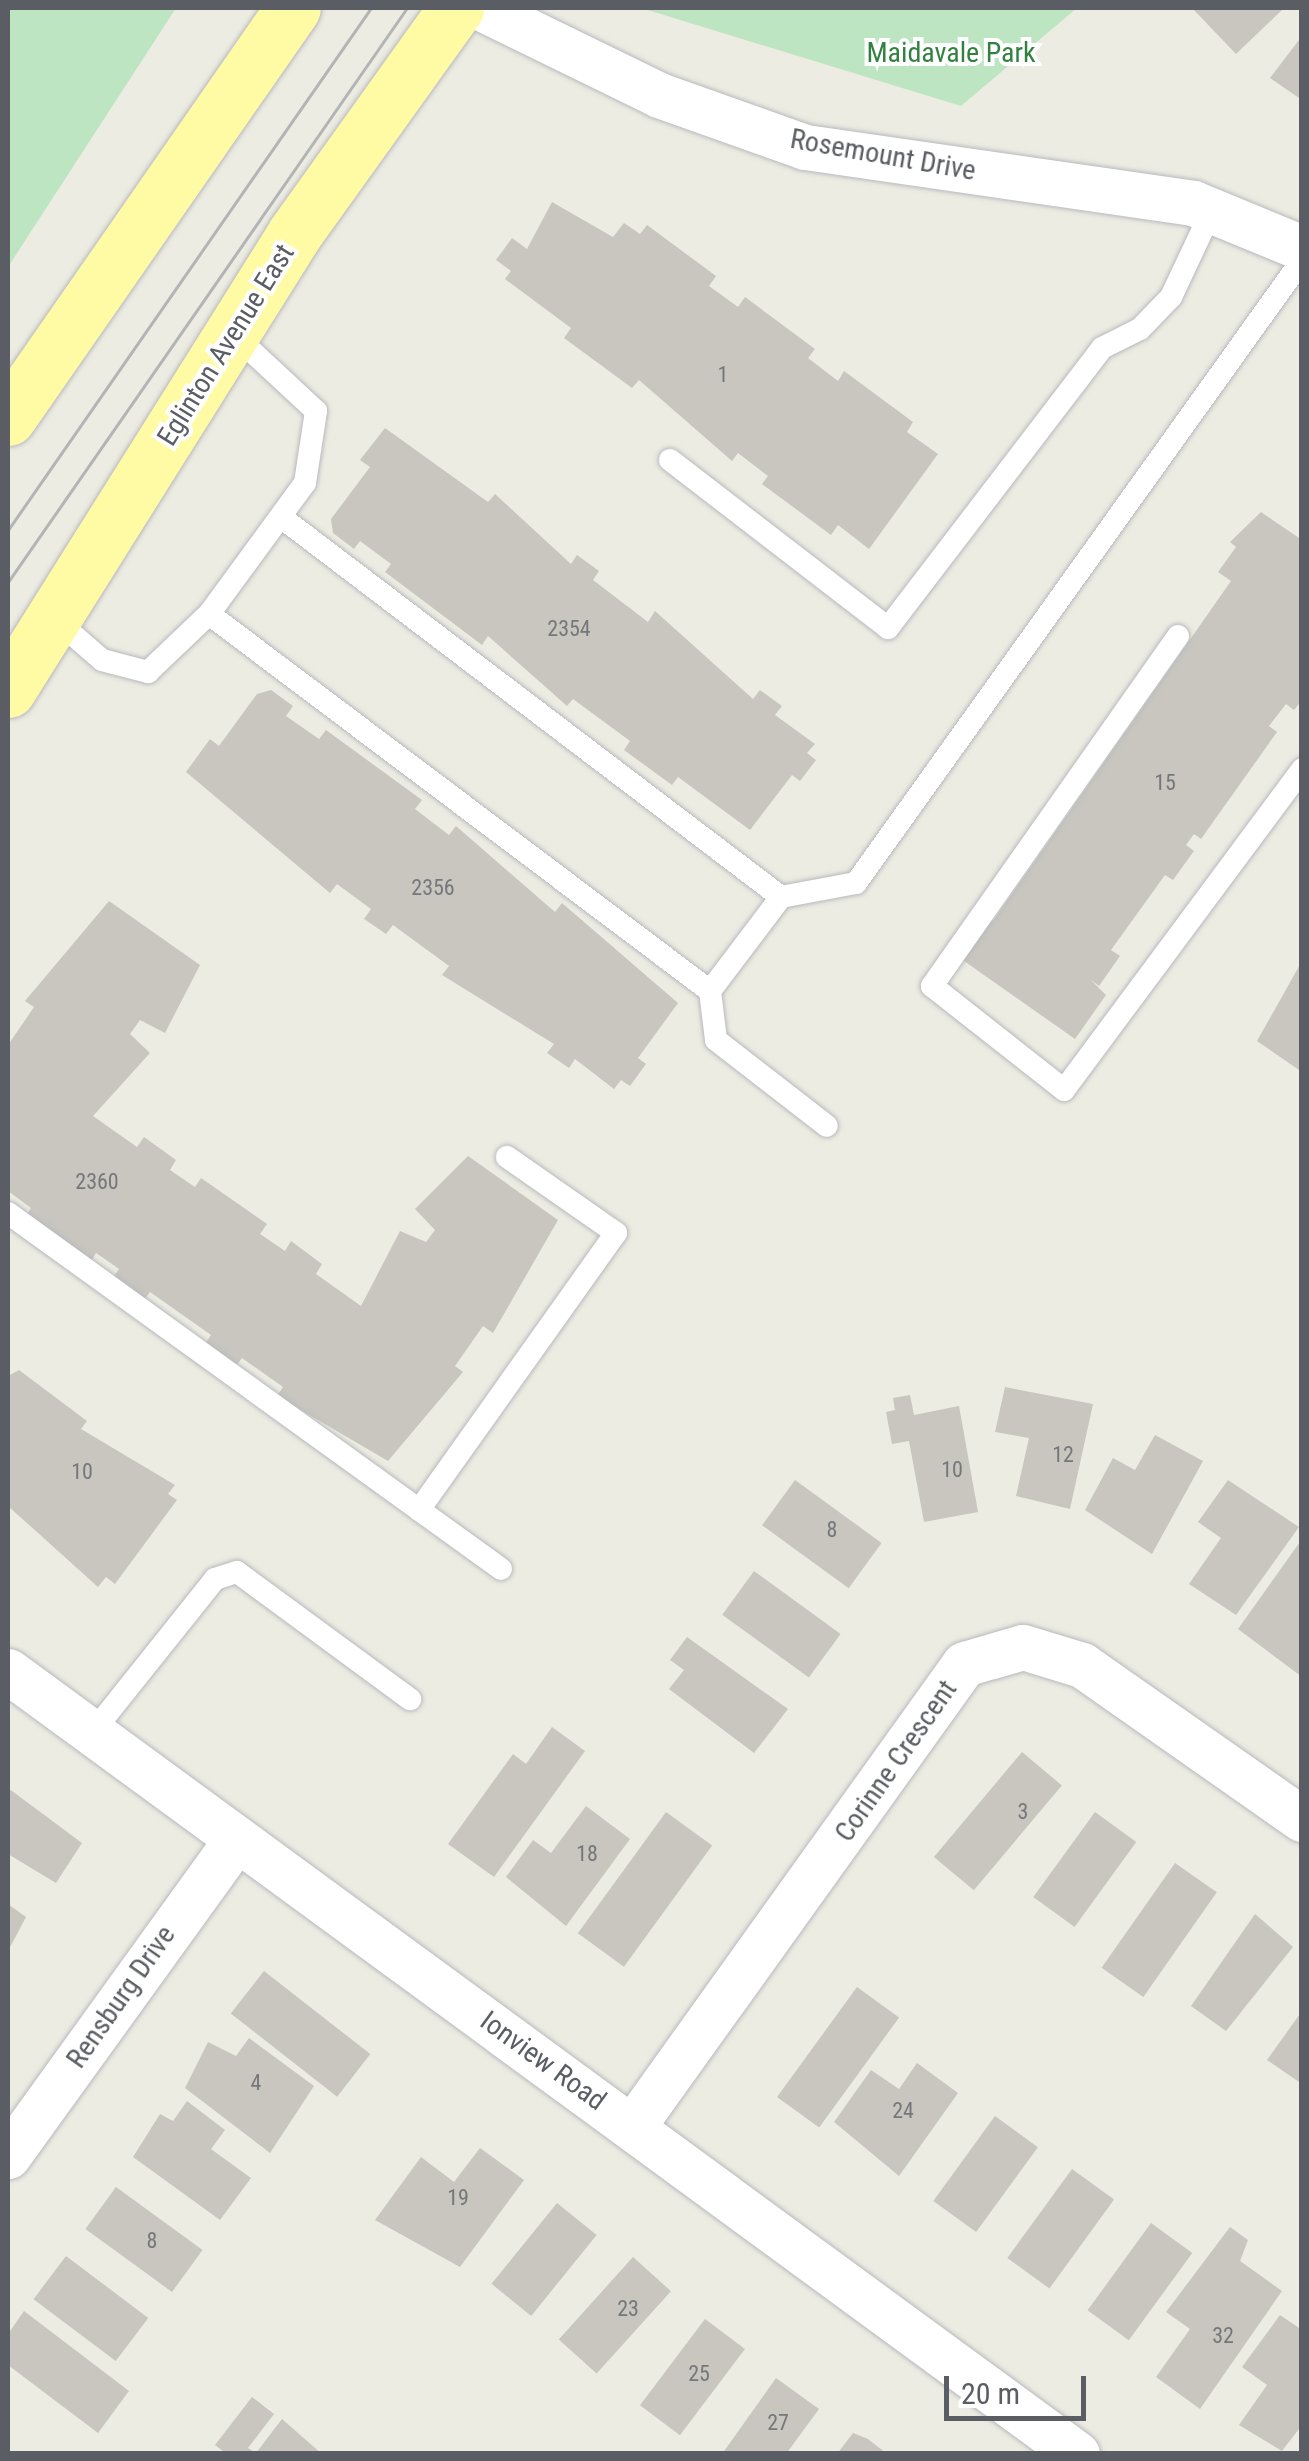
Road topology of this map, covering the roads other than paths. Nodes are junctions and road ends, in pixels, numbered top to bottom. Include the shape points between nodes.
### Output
1 (293, 8) edge
2 (456, 8) edge
3 (481, 8) edge
4 (1212, 210) junction
5 (1302, 248) edge
6 (1302, 260) edge
7 (233, 334) junction
8 (8, 418) edge
9 (670, 460) dead end
10 (281, 516) junction
11 (209, 614) junction
12 (56, 620) junction
13 (1178, 636) dead end
14 (8, 690) edge
15 (1302, 770) edge
16 (781, 898) junction
17 (710, 991) junction
18 (827, 1126) dead end
19 (507, 1157) dead end
20 (8, 1213) edge
21 (419, 1510) junction
22 (501, 1569) dead end
23 (8, 1671) edge
24 (410, 1699) dead end
25 (92, 1733) junction
26 (1302, 1820) edge
27 (237, 1839) junction
28 (633, 2126) junction
29 (8, 2156) edge
30 (1077, 2454) edge

1 - 8 main road
2 - 7 main road, Eglinton Avenue East
3 - 4 street, Rosemount Drive via 660,96 806,147
4 - 5 street, Rosemount Drive
4 - 9 lane via 1171,297 1140,329 1102,348 888,628
6 - 16 lane via 856,883
7 - 10 lane via 316,411 305,483
7 - 12 main road, Eglinton Avenue East
10 - 11 lane
10 - 16 lane
11 - 12 lane via 148,672 102,660
11 - 17 lane
12 - 14 main road, Eglinton Avenue East
13 - 15 lane via 932,986 1064,1090
16 - 17 lane
17 - 18 lane via 716,1040
19 - 21 lane via 616,1232
20 - 21 lane
21 - 22 lane
23 - 25 street, Ionview Road
24 - 25 lane via 237,1572 215,1579
25 - 27 street, Ionview Road
26 - 28 street, Corinne Crescent via 1082,1665 1023,1647 964,1664
27 - 28 street, Ionview Road
27 - 29 street, Rensburg Drive
28 - 30 street, Ionview Road

